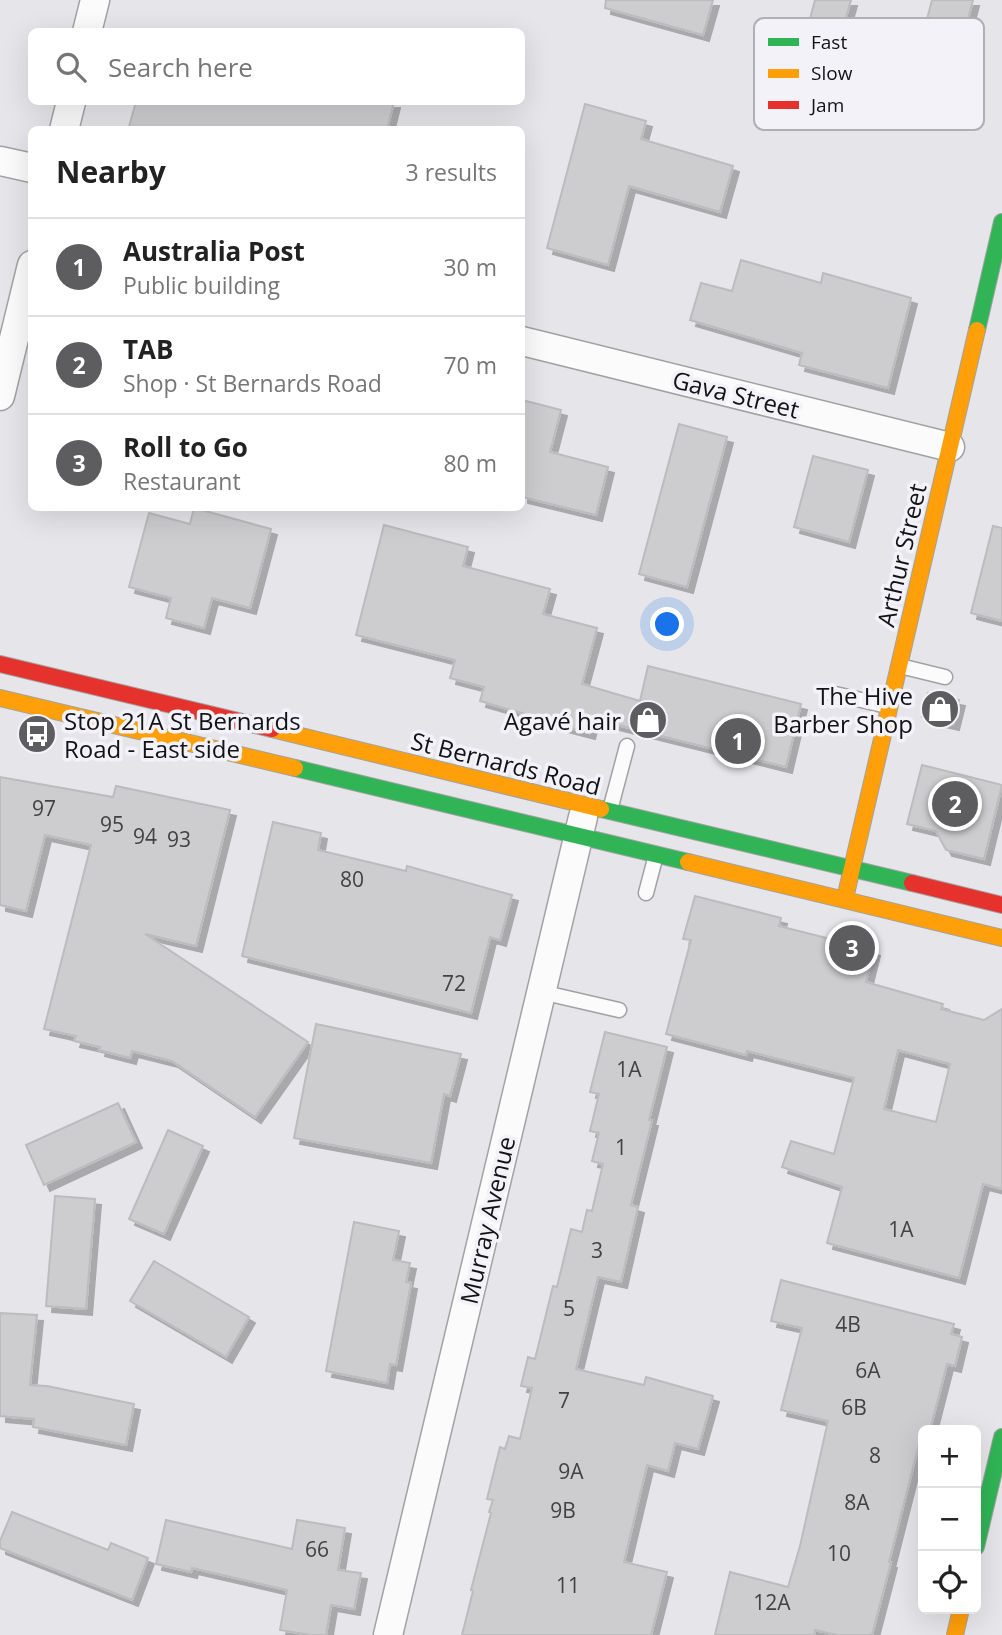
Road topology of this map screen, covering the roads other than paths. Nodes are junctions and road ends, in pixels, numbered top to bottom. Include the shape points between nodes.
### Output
1 (95, 0) edge
2 (88, 28) edge
3 (70, 105) edge
4 (65, 126) edge
5 (0, 160) edge
6 (28, 167) edge
7 (1002, 222) edge
8 (28, 281) edge
9 (525, 342) edge
10 (0, 396) edge
11 (950, 447) junction
12 (0, 664) edge
13 (898, 666) junction
14 (945, 677) dead end
15 (831, 693) dead end
16 (0, 698) edge
17 (889, 707) junction
18 (627, 746) dead end
19 (597, 808) junction
20 (578, 836) junction
21 (656, 854) junction
22 (851, 868) junction
23 (646, 893) dead end
24 (844, 900) junction
25 (1002, 905) edge
26 (1002, 939) edge
27 (541, 992) junction
28 (619, 1010) dead end
29 (1002, 1437) edge
30 (981, 1526) edge
31 (960, 1614) edge
32 (388, 1635) edge
33 (955, 1635) edge

1 - 2 street
3 - 4 street
5 - 6 street
7 - 11 main road, Arthur Street
8 - 10 street
9 - 11 street, Gava Street
11 - 13 main road, Arthur Street
12 - 19 main road, St Bernards Road
13 - 14 lane
13 - 17 main road, Arthur Street
15 - 17 lane
16 - 20 main road
17 - 22 main road, Arthur Street
18 - 19 lane
19 - 20 street, Murray Avenue
19 - 22 main road, St Bernards Road
20 - 21 main road
20 - 27 street, Murray Avenue
21 - 23 lane
21 - 24 main road
22 - 24 main road, Arthur Street
22 - 25 main road, St Bernards Road
24 - 26 main road
27 - 28 lane
27 - 32 street, Murray Avenue
29 - 30 main road
31 - 33 main road

